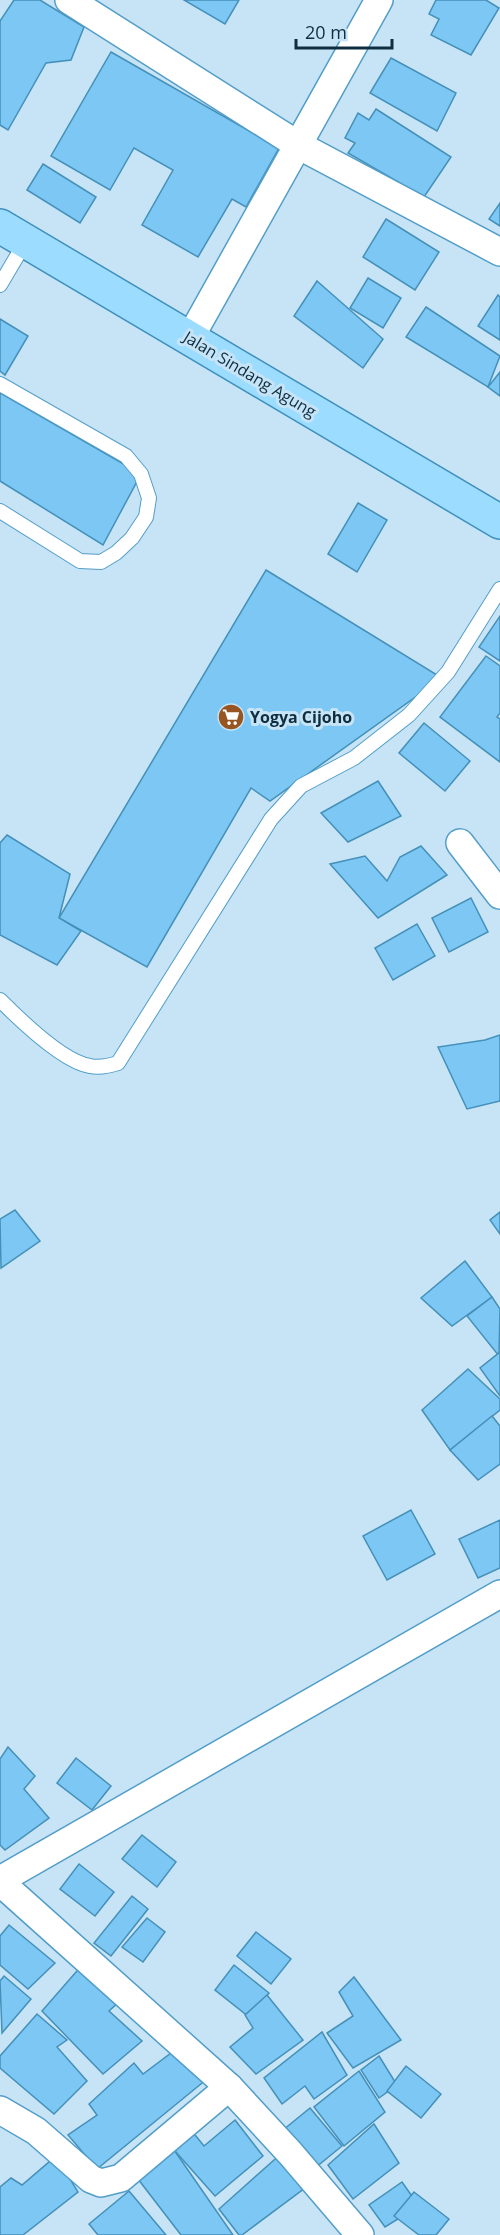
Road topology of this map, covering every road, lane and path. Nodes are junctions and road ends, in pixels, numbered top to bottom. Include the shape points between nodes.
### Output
1 (69, 0) edge
2 (379, 0) edge
3 (298, 145) junction
4 (13, 233) edge
5 (500, 252) edge
6 (0, 285) edge
7 (190, 338) junction
8 (0, 384) edge
9 (0, 511) edge
10 (500, 522) edge
11 (500, 589) edge
12 (460, 843) dead end
13 (500, 895) edge
14 (0, 1000) edge
15 (500, 1594) edge
16 (0, 1881) edge
17 (229, 2087) junction
18 (0, 2110) edge
19 (360, 2235) edge

1 - 3 street
2 - 3 street
3 - 5 street
3 - 7 street
4 - 6 lane
4 - 7 main road, Jalan Sindang Agung
7 - 10 main road, Jalan Sindang Agung
8 - 9 lane via 126,456 141,474 149,498 146,517 132,538 100,562 80,561
11 - 14 lane via 448,672 409,715 354,758 301,786 271,819 118,1063 88,1066 70,1057 27,1027
12 - 13 street
15 - 16 street
16 - 17 street
17 - 18 street via 121,2178 101,2183 90,2179 36,2131
17 - 19 street

